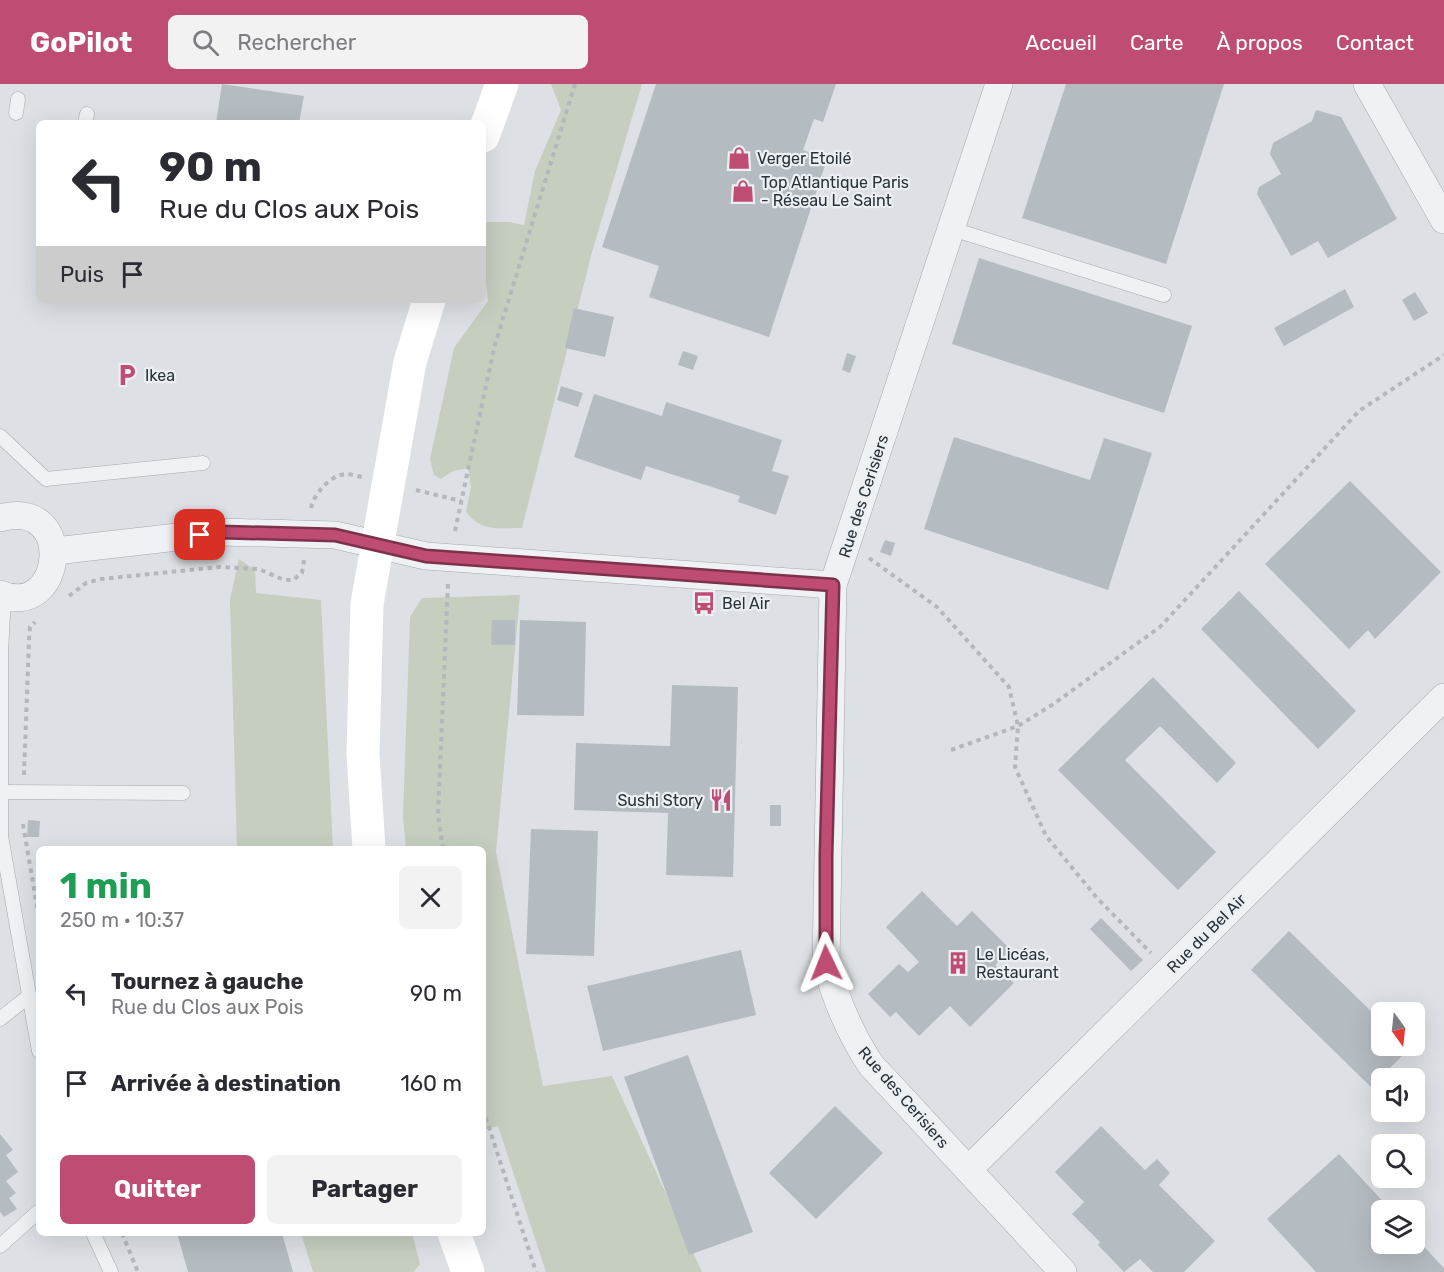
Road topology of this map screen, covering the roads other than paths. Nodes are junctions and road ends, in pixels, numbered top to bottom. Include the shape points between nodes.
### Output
1 (502, 84) edge
2 (999, 84) edge
3 (1367, 84) edge
4 (486, 128) edge
5 (1444, 220) edge
6 (952, 229) junction
7 (1164, 295) dead end
8 (428, 303) edge
9 (0, 436) edge
10 (203, 463) dead end
11 (0, 518) edge
12 (377, 544) junction
13 (55, 551) junction
14 (833, 585) junction
15 (2, 595) edge
16 (1444, 697) edge
17 (0, 725) edge
18 (1, 792) edge
19 (183, 794) dead end
20 (369, 846) edge
21 (29, 996) junction
22 (0, 1019) edge
23 (36, 1034) edge
24 (969, 1169) junction
25 (36, 1214) edge
26 (94, 1236) edge
27 (455, 1236) edge
28 (0, 1246) edge
29 (111, 1272) edge
30 (468, 1272) edge
31 (1063, 1272) edge

1 - 4 main road
2 - 6 street, Rue des Cerisiers
3 - 5 street
6 - 7 lane
6 - 14 street, Rue des Cerisiers
8 - 12 main road via 410,362
9 - 10 lane via 14,442 46,479 71,470
11 - 13 street via 23,516 35,520 52,539
12 - 13 street via 335,535 221,532
12 - 14 street via 426,556
12 - 20 main road via 367,604 363,742
13 - 15 street via 52,570 41,587 30,594
14 - 24 street, Rue des Cerisiers via 826,963 840,1010 871,1065
15 - 17 lane
16 - 24 street, Rue du Bel Air
17 - 18 lane
18 - 19 lane
18 - 21 lane via 1,836
21 - 22 lane
21 - 23 lane
24 - 31 street, Rue des Cerisiers
25 - 28 lane
26 - 29 lane
27 - 30 main road

